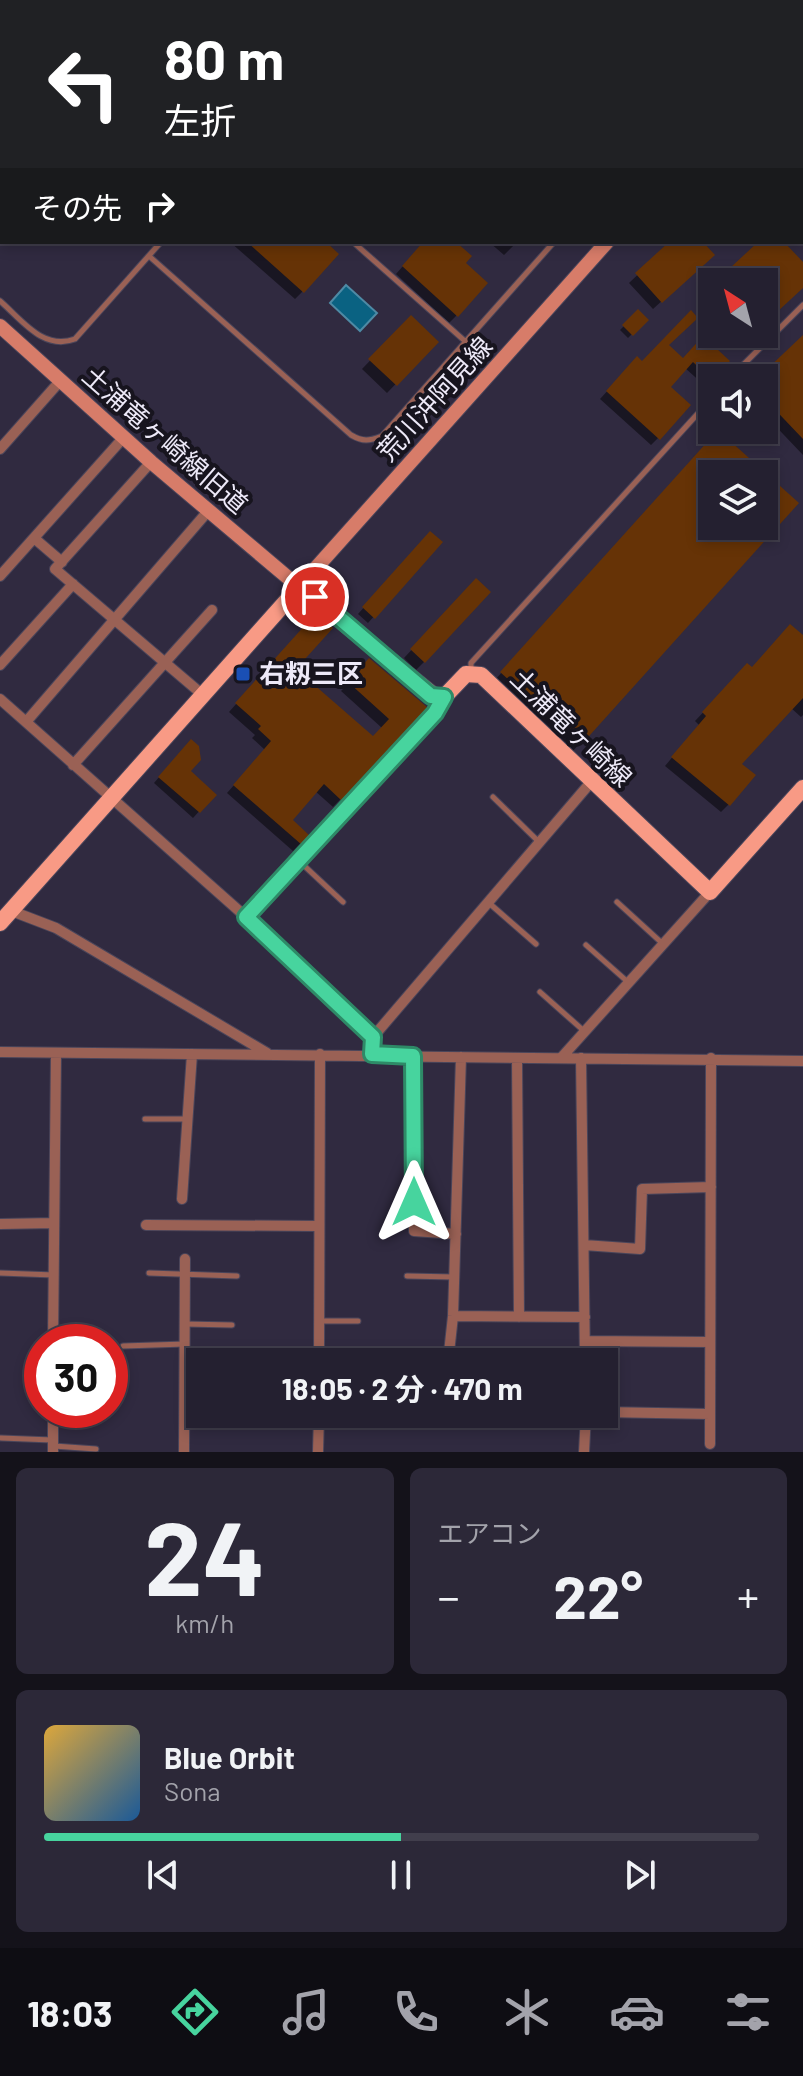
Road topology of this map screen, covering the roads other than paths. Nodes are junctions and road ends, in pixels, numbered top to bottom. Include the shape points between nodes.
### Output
1 (159, 244) edge
2 (355, 244) edge
3 (552, 244) edge
4 (605, 244) edge
5 (149, 256) junction
6 (0, 301) edge
7 (803, 305) edge
8 (0, 326) edge
9 (466, 342) junction
10 (744, 364) edge
11 (61, 380) junction
12 (698, 413) edge
13 (124, 437) junction
14 (0, 449) edge
15 (151, 462) junction
16 (209, 510) junction
17 (34, 538) junction
18 (62, 562) junction
19 (0, 576) edge
20 (73, 584) junction
21 (299, 587) junction
22 (212, 610) dead end
23 (115, 619) junction
24 (164, 662) junction
25 (0, 665) edge
26 (471, 673) junction
27 (203, 695) junction
28 (444, 697) junction
29 (0, 699) edge
30 (26, 722) junction
31 (73, 765) junction
32 (591, 782) junction
33 (803, 788) edge
34 (493, 797) dead end
35 (111, 798) junction
36 (539, 841) junction
37 (298, 860) junction
38 (710, 892) junction
39 (343, 902) dead end
40 (488, 902) junction
41 (617, 902) dead end
42 (6, 911) edge
43 (246, 917) junction
44 (0, 923) edge
45 (536, 944) dead end
46 (663, 944) junction
47 (586, 945) dead end
48 (629, 983) junction
49 (540, 992) dead end
50 (585, 1032) junction
51 (373, 1037) junction
52 (0, 1052) edge
53 (56, 1053) junction
54 (192, 1054) junction
55 (269, 1054) junction
56 (320, 1054) junction
57 (372, 1054) junction
58 (413, 1056) junction
59 (461, 1057) junction
60 (517, 1058) junction
61 (561, 1058) junction
62 (581, 1058) junction
63 (711, 1058) junction
64 (803, 1061) edge
65 (145, 1119) dead end
66 (188, 1119) junction
67 (711, 1187) junction
68 (182, 1199) dead end
69 (54, 1223) junction
70 (0, 1224) edge
71 (146, 1225) dead end
72 (319, 1226) junction
73 (456, 1234) junction
74 (584, 1245) junction
75 (185, 1259) dead end
76 (0, 1273) edge
77 (149, 1273) dead end
78 (54, 1275) junction
79 (185, 1276) junction
80 (237, 1276) dead end
81 (407, 1276) dead end
82 (454, 1277) junction
83 (453, 1316) junction
84 (519, 1317) junction
85 (585, 1317) junction
86 (319, 1321) junction
87 (358, 1321) dead end
88 (53, 1324) edge
89 (185, 1324) junction
90 (232, 1325) dead end
91 (585, 1341) junction
92 (710, 1342) junction
93 (185, 1344) junction
94 (128, 1346) edge
95 (319, 1348) edge
96 (450, 1348) edge
97 (585, 1348) edge
98 (184, 1374) joint
99 (618, 1412) edge
100 (710, 1414) junction
101 (184, 1420) joint
102 (319, 1428) edge
103 (585, 1428) edge
104 (1, 1438) edge
105 (710, 1444) dead end
106 (53, 1446) edge
107 (96, 1449) dead end
108 (184, 1452) edge
109 (318, 1452) edge
110 (584, 1452) edge

1 - 5 lane
2 - 9 lane
3 - 9 lane
4 - 21 main road, 荒川沖阿見線
5 - 6 lane via 75,339 65,343 46,341
5 - 9 lane via 361,441 382,436
7 - 10 lane
8 - 11 main road, 土浦竜ヶ崎線旧道
11 - 13 main road, 土浦竜ヶ崎線旧道
11 - 14 street
12 - 26 lane via 471,663
13 - 15 main road, 土浦竜ヶ崎線旧道
13 - 17 street
15 - 16 main road, 土浦竜ヶ崎線旧道
15 - 18 street
16 - 21 main road, 土浦竜ヶ崎線旧道
16 - 23 street
17 - 18 street
17 - 19 street
18 - 20 street via 55,569
20 - 23 street
20 - 25 street
21 - 27 main road
21 - 28 main road via 431,696
22 - 24 street
23 - 24 street
23 - 30 street
24 - 27 street
24 - 31 street
26 - 28 main road, 土浦竜ヶ崎線
26 - 32 main road, 土浦竜ヶ崎線 via 481,675
27 - 35 main road
28 - 37 street
29 - 30 street
30 - 31 street
31 - 35 street
32 - 36 street
32 - 38 main road, 土浦竜ヶ崎線
33 - 38 main road
34 - 36 lane
35 - 42 main road
35 - 43 street
36 - 40 street
37 - 39 lane
37 - 43 street
38 - 46 street
40 - 45 lane
40 - 51 street
41 - 46 lane
42 - 44 main road
42 - 55 street via 56,928
43 - 51 street
46 - 48 street
47 - 48 lane
48 - 50 street
49 - 50 lane
50 - 61 street
51 - 57 street
52 - 53 street
53 - 54 street
53 - 69 street
54 - 55 street
54 - 66 street
55 - 56 street
56 - 57 street
56 - 72 street
57 - 58 street
58 - 59 street
58 - 73 street via 414,1231
59 - 60 street
59 - 73 street
60 - 61 street
60 - 84 street
61 - 62 street
62 - 63 street
62 - 74 street
63 - 64 street
63 - 67 street
65 - 66 lane
66 - 68 street
67 - 74 street via 642,1189 640,1249
67 - 92 street
69 - 70 street
69 - 78 street
71 - 72 street
72 - 86 street
73 - 82 street
74 - 85 street
75 - 79 street
76 - 78 lane
77 - 79 lane
78 - 88 street
79 - 80 lane
79 - 89 street
81 - 82 lane
82 - 83 street
83 - 84 street
83 - 96 street
84 - 85 street
85 - 91 street
86 - 87 lane
86 - 95 street
89 - 90 lane
89 - 93 street
91 - 92 street
91 - 97 street
92 - 100 street
93 - 94 lane
93 - 98 street
98 - 101 street
99 - 100 street
100 - 105 street
101 - 108 street
102 - 109 street
103 - 110 street
104 - 106 lane
106 - 107 lane

